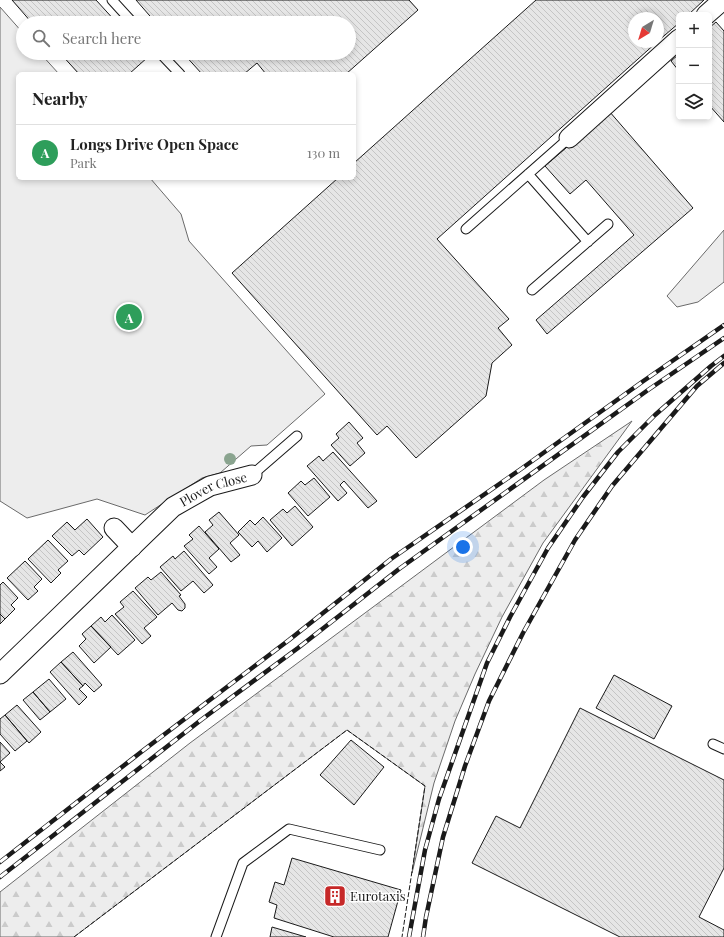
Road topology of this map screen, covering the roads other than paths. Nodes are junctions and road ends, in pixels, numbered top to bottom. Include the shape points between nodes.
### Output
1 (112, 0) edge
2 (127, 16) edge
3 (676, 42) edge
4 (167, 60) edge
5 (178, 72) edge
6 (569, 138) joint
7 (528, 174) junction
8 (608, 224) dead end
9 (466, 229) dead end
10 (588, 242) junction
11 (532, 290) dead end
12 (297, 436) dead end
13 (252, 475) joint
14 (114, 528) dead end
15 (132, 546) junction
16 (0, 674) edge
17 (713, 744) dead end
18 (724, 749) edge
19 (380, 850) dead end
20 (216, 937) edge

1 - 2 lane
3 - 6 street
4 - 5 lane
6 - 7 lane
7 - 9 lane
7 - 10 lane
8 - 10 lane
10 - 11 lane
12 - 13 lane, Plover Close
13 - 15 street, Plover Close via 210,486 173,507
14 - 15 street
15 - 16 street, Plover Close
17 - 18 lane
19 - 20 lane via 289,829 243,863

